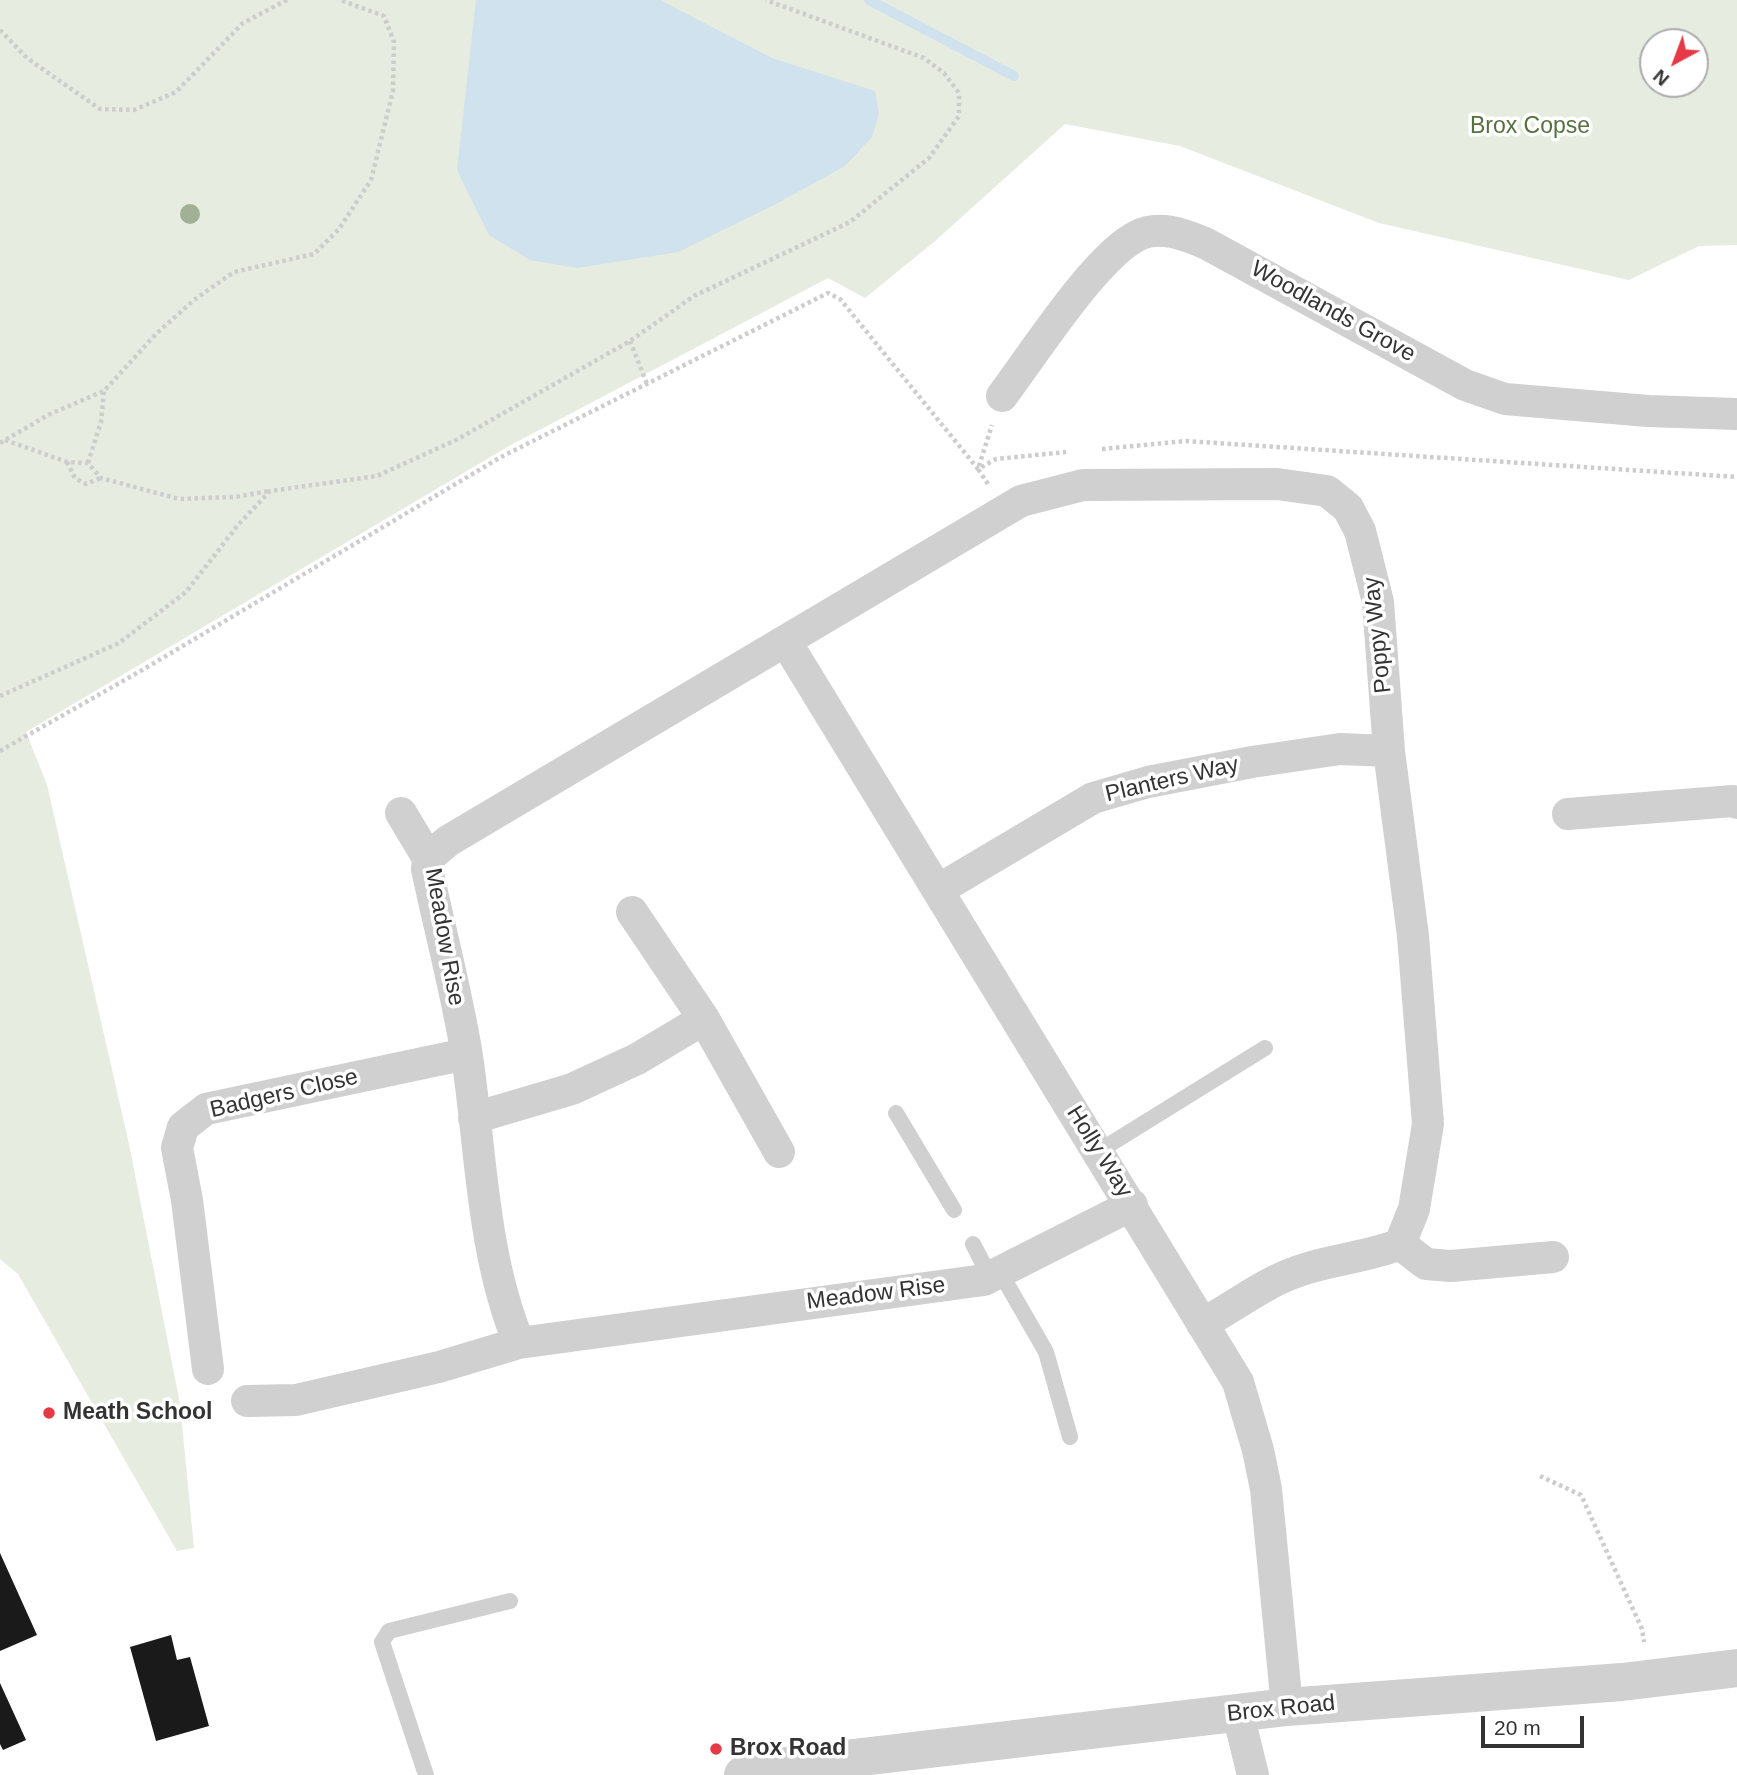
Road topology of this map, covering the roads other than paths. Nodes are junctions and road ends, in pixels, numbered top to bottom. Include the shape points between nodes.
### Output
1 (1002, 396) road end
2 (1737, 414) edge
3 (786, 642) junction
4 (1389, 751) junction
5 (1737, 803) edge
6 (401, 813) dead end
7 (1568, 814) dead end
8 (428, 858) junction
9 (938, 890) junction
10 (632, 912) dead end
11 (704, 1019) junction
12 (1265, 1048) dead end
13 (466, 1054) junction
14 (896, 1113) dead end
15 (474, 1118) junction
16 (1099, 1151) junction
17 (779, 1152) dead end
18 (1132, 1205) junction
19 (954, 1210) dead end
20 (973, 1244) dead end
21 (1400, 1244) junction
22 (1553, 1257) dead end
23 (995, 1275) junction
24 (1202, 1324) junction
25 (519, 1342) junction
26 (208, 1369) dead end
27 (247, 1401) dead end
28 (1070, 1437) dead end
29 (510, 1601) dead end
30 (1737, 1668) edge
31 (1287, 1707) junction
32 (1238, 1714) junction
33 (841, 1768) edge
34 (426, 1775) edge
35 (743, 1775) edge
36 (1253, 1775) edge

1 - 2 street, Woodlands Grove via 1109,257 1138,235 1156,231 1177,232 1205,243 1465,385 1505,399
3 - 4 street, Poppy Way via 1021,501 1083,485 1277,484 1327,491 1348,508 1370,562 1378,602
3 - 8 street, Meadow Rise via 449,841
3 - 9 street, Holly Way
4 - 9 street, Planters Way via 1340,749 1252,762 1093,798
4 - 21 street, Poppy Way via 1413,936 1428,1124 1414,1209
5 - 7 street
6 - 8 street
8 - 13 street, Meadow Rise
9 - 16 street, Holly Way
10 - 11 street
11 - 15 street via 637,1059 572,1089
11 - 17 street
12 - 16 lane
13 - 15 street, Meadow Rise
13 - 26 street, Badgers Close via 206,1109 183,1127 177,1148
14 - 19 lane
15 - 25 street, Meadow Rise via 499,1275
16 - 18 street, Holly Way
18 - 23 street, Meadow Rise
18 - 24 street, Holly Way
20 - 23 lane
21 - 22 street via 1426,1264
21 - 24 street via 1376,1254 1297,1271 1255,1290
23 - 25 street, Meadow Rise
23 - 28 lane via 1046,1352
24 - 31 street, Holly Way via 1238,1382 1258,1450 1266,1489
25 - 27 street, Meadow Rise via 439,1367 296,1401
29 - 34 lane via 389,1632 382,1642
30 - 31 street, Brox Road
31 - 32 street, Brox Road
32 - 33 street, Brox Road
32 - 36 street
33 - 35 street, Brox Road

